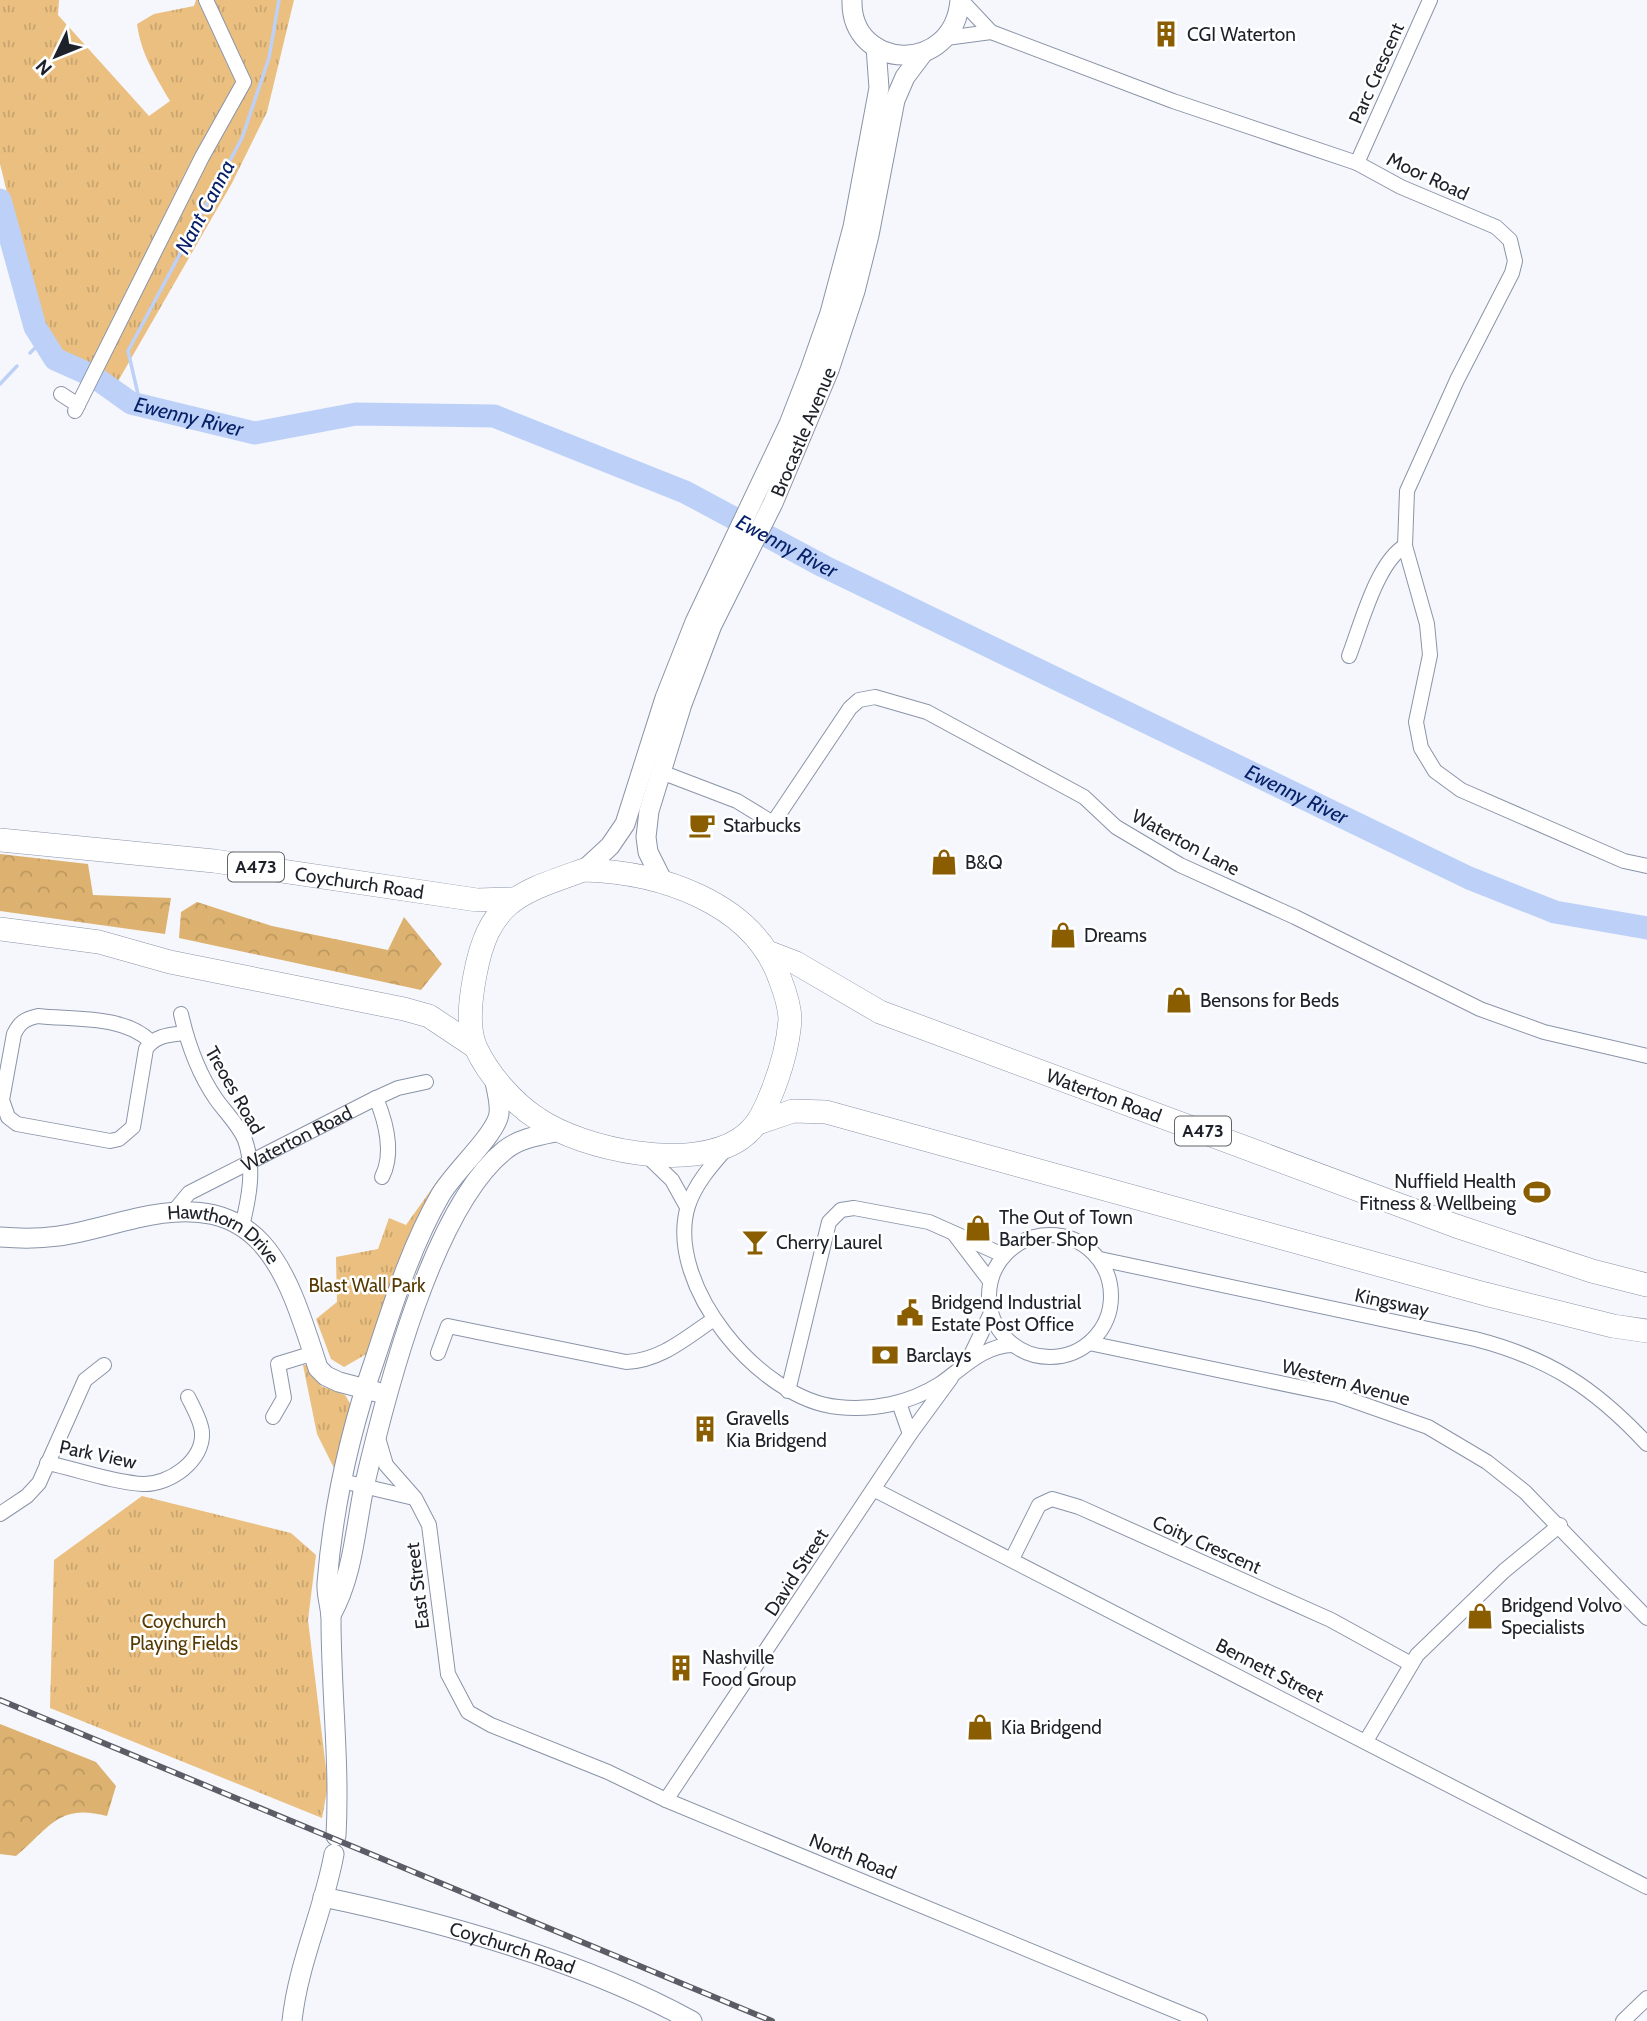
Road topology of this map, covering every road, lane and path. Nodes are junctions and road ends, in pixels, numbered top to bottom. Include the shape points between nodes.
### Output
1 (206, 0) edge
2 (960, 0) edge
3 (1430, 0) edge
4 (850, 1) edge
5 (991, 32) junction
6 (946, 38) junction
7 (876, 47) junction
8 (923, 53) junction
9 (1357, 163) junction
10 (61, 394) dead end
11 (764, 499) junction
12 (1405, 546) junction
13 (738, 551) junction
14 (1349, 656) dead end
15 (660, 772) junction
16 (0, 840) edge
17 (1647, 866) edge
18 (584, 870) junction
19 (663, 881) junction
20 (512, 900) junction
21 (0, 929) edge
22 (770, 953) junction
23 (181, 1014) dead end
24 (185, 1032) junction
25 (151, 1042) junction
26 (474, 1046) junction
27 (1647, 1056) edge
28 (494, 1077) junction
29 (426, 1082) dead end
30 (376, 1098) junction
31 (758, 1123) junction
32 (560, 1131) junction
33 (729, 1145) junction
34 (643, 1153) junction
35 (250, 1164) junction
36 (382, 1177) dead end
37 (687, 1207) junction
38 (174, 1211) junction
39 (243, 1226) junction
40 (952, 1232) junction
41 (0, 1237) edge
42 (1003, 1255) junction
43 (1100, 1259) junction
44 (990, 1281) junction
45 (1647, 1285) edge
46 (991, 1312) junction
47 (714, 1319) junction
48 (1647, 1331) edge
49 (1090, 1343) junction
50 (1013, 1345) junction
51 (314, 1353) junction
52 (438, 1353) dead end
53 (968, 1361) junction
54 (104, 1365) dead end
55 (954, 1373) junction
56 (366, 1389) junction
57 (788, 1391) junction
58 (388, 1395) junction
59 (188, 1397) dead end
60 (899, 1403) junction
61 (273, 1417) dead end
62 (910, 1434) junction
63 (378, 1438) junction
64 (1647, 1444) edge
65 (47, 1463) junction
66 (342, 1481) junction
67 (365, 1485) junction
68 (875, 1490) junction
69 (415, 1498) junction
70 (0, 1514) edge
71 (1560, 1525) junction
72 (1012, 1559) junction
73 (331, 1615) junction
74 (1647, 1618) edge
75 (1411, 1664) junction
76 (491, 1725) joint
77 (1366, 1741) junction
78 (666, 1800) junction
79 (1647, 1887) edge
80 (323, 1897) junction
81 (1647, 1998) edge
82 (292, 2021) edge
83 (692, 2021) edge
84 (1200, 2021) edge
85 (1623, 2021) edge

1 - 10 street via 244,82 78,403
2 - 5 street, Moor Road
2 - 6 street
3 - 9 street, Parc Crescent
4 - 7 street via 858,28
5 - 6 street, Moor Road
5 - 9 street, Moor Road via 1173,101
6 - 8 street
7 - 8 street via 907,56
7 - 11 street, Brocastle Avenue via 879,88 853,227 830,313
8 - 11 street, Brocastle Avenue via 895,100 855,291 829,370
9 - 12 street, Moor Road via 1496,227 1514,250 1512,273 1407,491
11 - 13 street, Brocastle Avenue
12 - 14 street via 1384,568
12 - 17 street, Moor Road via 1427,624 1430,654 1416,722 1421,748 1435,771 1461,790
13 - 15 street, Brocastle Avenue
13 - 18 street, Brocastle Avenue via 665,698 625,824
15 - 19 street, Brocastle Avenue via 646,837 648,852
15 - 27 street, Waterton Lane via 737,801 774,823 850,708 875,696 927,712 1049,777 1084,797 1116,827 1180,865 1480,1009 1544,1032
16 - 20 main road, Coychurch Road / A473 via 214,860 477,900
18 - 19 main road via 622,871
18 - 20 main road
19 - 22 main road via 729,914
20 - 26 main road via 496,914 478,956 471,1004
21 - 26 main road via 99,942 170,962 404,1009 429,1016
22 - 31 main road via 790,1018 779,1073
22 - 45 main road, Waterton Road / A473 via 880,1012 1456,1226
23 - 24 street, Treoes Road
24 - 25 street
24 - 35 street, Treoes Road via 200,1073 244,1138
25 - 25 street via 122,1025 38,1016 28,1019 13,1034 3,1110 17,1124 119,1139 133,1127 144,1057
26 - 28 main road
28 - 32 main road via 523,1107
28 - 56 street via 500,1115 442,1193 426,1224
29 - 30 street, Waterton Road
30 - 35 street, Waterton Road
30 - 36 street via 389,1163
31 - 33 main road
31 - 48 main road via 793,1111 825,1112 1485,1294
32 - 34 main road via 602,1146
32 - 58 street via 529,1138 504,1151 456,1213 426,1277
33 - 34 main road via 677,1156
33 - 37 street via 704,1174
34 - 37 street via 663,1168
35 - 38 street, Waterton Road via 189,1194
35 - 39 street, Treoes Road
37 - 47 street via 688,1255 698,1290
38 - 39 street, Hawthorn Drive via 217,1215
38 - 41 street, Hawthorn Drive via 68,1237
39 - 51 street, Hawthorn Drive via 285,1274
40 - 42 street
40 - 44 street
40 - 57 street via 929,1222 854,1208 841,1210 829,1222
42 - 43 street via 1027,1239 1054,1234 1073,1238
42 - 44 street
43 - 49 street via 1109,1278 1111,1304
43 - 64 street, Kingsway via 1511,1349 1581,1383
44 - 46 street
46 - 50 street
46 - 53 street
47 - 52 street via 658,1356 641,1361 626,1362 448,1326
47 - 57 street via 759,1372
49 - 50 street via 1062,1356 1045,1357
49 - 71 street, Western Avenue via 1326,1393 1409,1418 1487,1462
50 - 53 street via 1002,1345
51 - 56 street, Hawthorn Drive via 326,1376
51 - 61 street via 278,1364 284,1398
53 - 55 street
54 - 65 street via 85,1380
55 - 60 street
55 - 62 street, David Street
56 - 58 street, Hawthorn Drive
56 - 66 street
57 - 60 street via 837,1407
58 - 63 street
59 - 65 street, Park View via 202,1430 201,1445 194,1460 161,1482 142,1484
60 - 62 street
62 - 68 street, David Street
63 - 67 street
63 - 69 street, East Street via 386,1465
65 - 70 street via 39,1483
66 - 67 street
66 - 73 street via 326,1586
67 - 69 street
67 - 73 street via 345,1590
68 - 72 street, Bennett Street
68 - 78 street, David Street
69 - 76 street, East Street via 429,1525 448,1674 468,1712
71 - 74 street, Western Avenue
71 - 75 street via 1504,1571
72 - 75 street, Coity Crescent via 1039,1505 1052,1499 1331,1620
72 - 77 street, Bennett Street
73 - 80 street via 338,1801 335,1845
75 - 77 street
76 - 78 street, North Road
77 - 79 street, Bennett Street
78 - 84 street, North Road
80 - 82 street via 300,1973
80 - 83 street, Coychurch Road via 416,1917 528,1954
81 - 85 street

